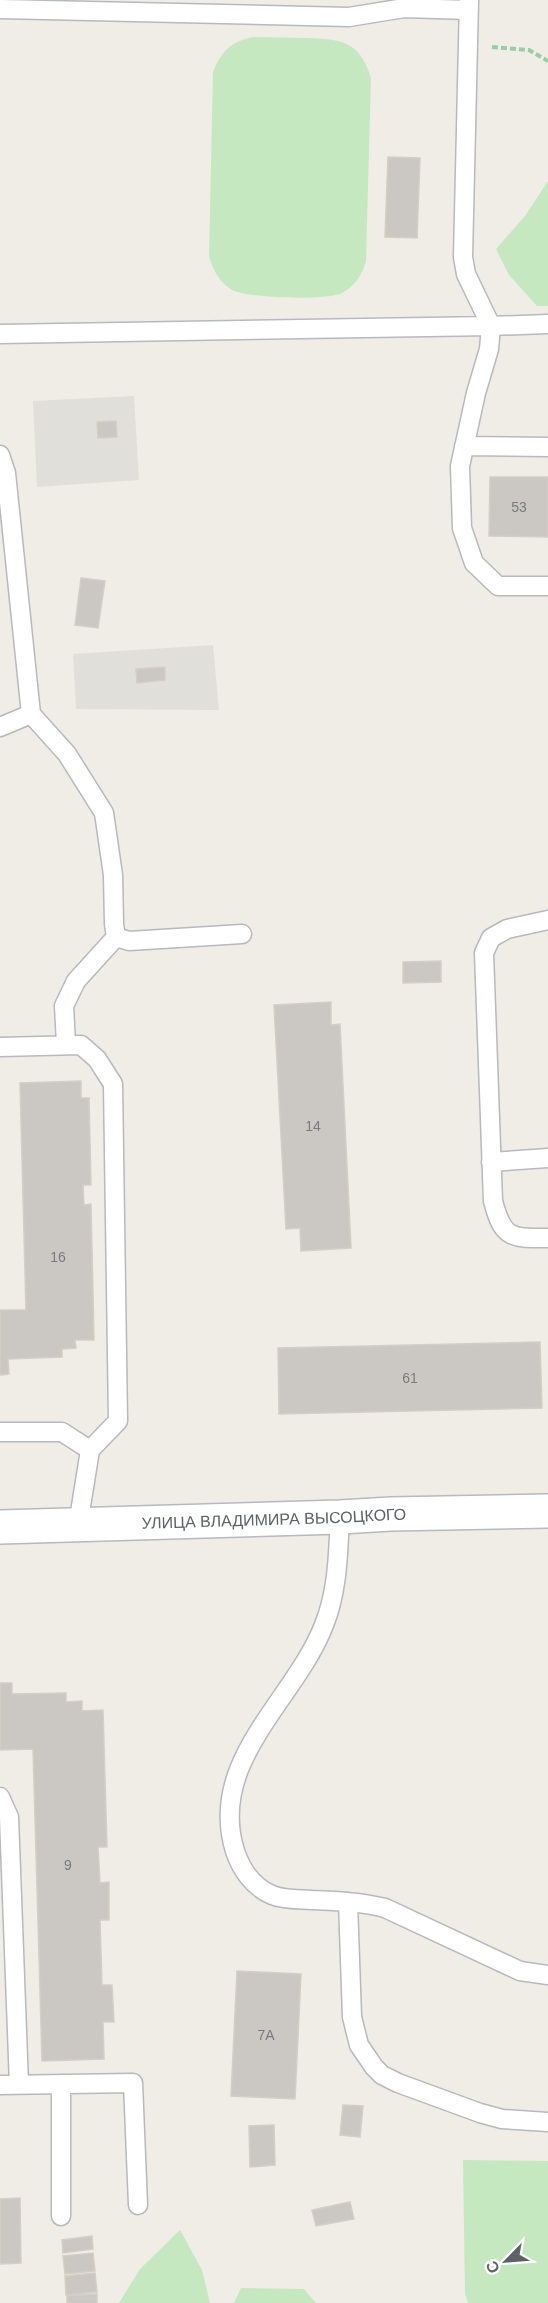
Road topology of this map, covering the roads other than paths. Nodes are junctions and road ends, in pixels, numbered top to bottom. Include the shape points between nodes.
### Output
1 (469, 5) edge
2 (0, 9) edge
3 (548, 324) edge
4 (490, 326) junction
5 (0, 334) edge
6 (464, 446) junction
7 (548, 447) edge
8 (0, 455) edge
9 (548, 586) edge
10 (31, 714) junction
11 (0, 727) edge
12 (548, 920) edge
13 (242, 934) dead end
14 (116, 937) junction
15 (66, 1044) junction
16 (0, 1047) edge
17 (548, 1158) edge
18 (491, 1162) junction
19 (548, 1238) edge
20 (0, 1432) edge
21 (90, 1450) junction
22 (548, 1511) edge
23 (340, 1517) junction
24 (78, 1524) junction
25 (0, 1527) edge
26 (0, 1797) edge
27 (348, 1902) junction
28 (548, 1975) edge
29 (61, 2084) junction
30 (0, 2085) edge
31 (19, 2085) junction
32 (548, 2122) edge
33 (138, 2205) dead end
34 (61, 2216) dead end

1 - 2 lane via 404,8 349,17
1 - 4 lane via 463,257 466,274
3 - 4 lane
4 - 5 lane
4 - 6 lane via 489,349
6 - 7 lane
6 - 9 lane via 460,466 462,528 474,563 498,586
8 - 10 lane via 6,473
10 - 11 lane
10 - 14 lane via 67,754 104,813
12 - 18 lane via 507,929 491,938 484,953
13 - 14 lane via 129,941
14 - 15 lane via 76,981 64,1006
15 - 16 lane
15 - 21 lane via 81,1045 97,1059 113,1084 118,1421
17 - 18 lane
18 - 19 lane via 498,1222 509,1234
20 - 21 lane via 62,1432
21 - 24 lane
22 - 23 street, УЛИЦА ВЛАДИМИРА ВЫСОЦКОГО
23 - 24 street, УЛИЦА ВЛАДИМИРА ВЫСОЦКОГО
23 - 27 lane via 336,1579 324,1625 247,1751 233,1789 229,1816 238,1859 258,1887 286,1898
24 - 25 street, УЛИЦА ВЛАДИМИРА ВЫСОЦКОГО
26 - 31 lane via 9,1817
27 - 28 lane via 385,1908 520,1971
27 - 32 lane via 352,2017 359,2045 374,2067 398,2083 480,2113 502,2119
29 - 31 lane
29 - 33 lane via 132,2083
29 - 34 lane
30 - 31 lane

